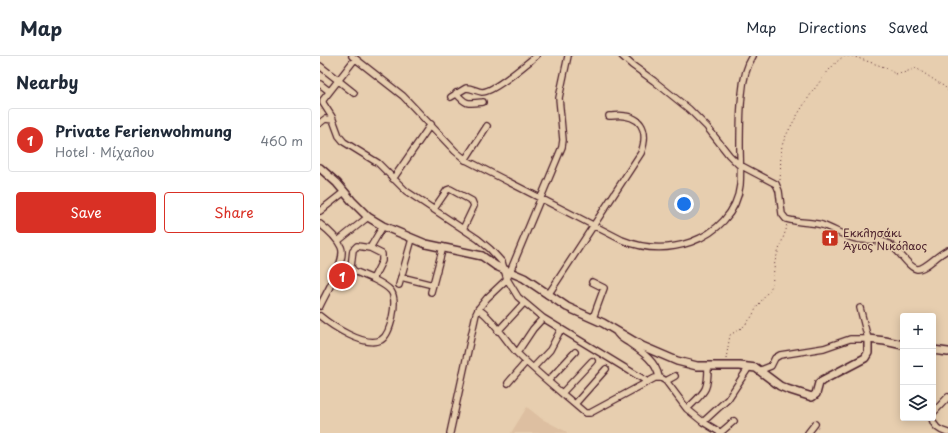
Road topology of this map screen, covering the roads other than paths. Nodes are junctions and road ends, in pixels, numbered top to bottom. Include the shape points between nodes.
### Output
1 (536, 56) edge
2 (568, 56) edge
3 (622, 56) edge
4 (753, 56) edge
5 (354, 57) edge
6 (320, 66) edge
7 (338, 80) junction
8 (320, 84) edge
9 (329, 91) junction
10 (354, 93) dead end
11 (456, 93) junction
12 (451, 97) dead end
13 (483, 102) dead end
14 (609, 116) dead end
15 (333, 120) junction
16 (320, 123) edge
17 (431, 124) junction
18 (487, 126) dead end
19 (466, 160) junction
20 (740, 165) junction
21 (320, 168) edge
22 (393, 179) junction
23 (344, 192) junction
24 (540, 199) junction
25 (434, 209) junction
26 (320, 211) edge
27 (368, 217) junction
28 (320, 224) edge
29 (383, 226) junction
30 (593, 226) junction
31 (463, 228) junction
32 (412, 239) junction
33 (338, 241) junction
34 (443, 247) junction
35 (370, 248) junction
36 (948, 250) edge
37 (507, 274) junction
38 (401, 277) junction
39 (373, 279) junction
40 (592, 282) dead end
41 (399, 285) dead end
42 (433, 285) junction
43 (431, 292) dead end
44 (548, 295) junction
45 (524, 304) junction
46 (320, 306) edge
47 (860, 308) dead end
48 (478, 310) junction
49 (320, 316) edge
50 (543, 318) junction
51 (593, 318) junction
52 (561, 329) junction
53 (615, 330) junction
54 (498, 331) junction
55 (868, 339) junction
56 (900, 344) edge
57 (936, 350) edge
58 (575, 352) dead end
59 (948, 352) edge
60 (517, 353) junction
61 (592, 361) dead end
62 (526, 362) junction
63 (708, 367) junction
64 (749, 367) junction
65 (534, 368) junction
66 (606, 369) dead end
67 (761, 370) junction
68 (675, 376) dead end
69 (659, 378) junction
70 (548, 381) junction
71 (666, 381) junction
72 (648, 382) junction
73 (508, 383) dead end
74 (562, 393) junction
75 (948, 397) edge
76 (575, 404) junction
77 (687, 409) junction
78 (936, 410) edge
79 (734, 421) dead end
80 (933, 421) edge
81 (703, 422) junction
82 (815, 424) dead end
83 (450, 433) edge
84 (721, 433) edge
85 (808, 433) edge
86 (945, 433) edge

1 - 11 street via 516,73 490,89 482,92 467,88
2 - 24 street via 559,98 563,143
3 - 20 street via 689,109
4 - 20 street via 743,83
5 - 7 street
5 - 17 street via 404,96
6 - 7 street
7 - 9 street
7 - 10 street
8 - 9 street
9 - 15 street via 322,101
11 - 12 street
11 - 13 street via 463,102
14 - 30 street via 625,116 638,122 644,130 645,142
15 - 16 street via 325,119
15 - 22 street via 344,142 378,163
17 - 19 street
17 - 22 street
18 - 19 street
19 - 24 street
20 - 30 street via 739,193 733,209 716,228 695,241 674,247 651,248 629,243
20 - 36 street via 772,182 778,189 782,214 786,219 822,225 857,240 889,243 918,269
21 - 23 street
22 - 25 street via 406,191
23 - 26 street
23 - 27 street
24 - 30 street
24 - 37 street
25 - 31 street
25 - 31 street via 450,189 472,201 474,206
27 - 29 street
27 - 33 street
28 - 33 street
29 - 32 street
29 - 35 street
30 - 44 street
31 - 37 street via 494,253
32 - 34 street
32 - 38 street
33 - 46 street via 342,248 342,258
34 - 37 street via 478,255
34 - 42 street
35 - 39 street via 383,256
35 - 39 street via 354,248 351,267 354,271
37 - 44 street via 524,278
37 - 45 street via 517,296
37 - 48 street
38 - 41 street
38 - 42 street
39 - 49 street via 388,288 394,297 388,330 380,340 366,340 346,333
40 - 51 street via 604,288
42 - 43 street
44 - 51 street via 567,307
45 - 50 street
45 - 54 street
47 - 55 street
48 - 54 street via 485,314
48 - 83 street
50 - 52 street
50 - 60 street
51 - 53 street
52 - 65 street via 550,350
52 - 72 street
53 - 63 street via 636,343 673,359
53 - 69 street via 619,337 650,361 656,368
54 - 60 street
55 - 56 street
55 - 67 street via 850,339 824,348 780,355 771,366
55 - 67 street via 868,352 865,358 820,382 813,397 780,386
57 - 59 street
58 - 70 street
60 - 62 street
61 - 74 street
62 - 65 street
62 - 73 street
63 - 64 street
63 - 77 street via 706,389
64 - 67 street
64 - 81 street via 728,399
65 - 70 street
66 - 76 street
68 - 71 street
69 - 71 street
69 - 72 street
70 - 74 street
71 - 77 street
72 - 76 street via 590,413 584,413
74 - 76 street
75 - 78 street
77 - 81 street
79 - 84 street
80 - 86 street
81 - 84 street
82 - 85 street

